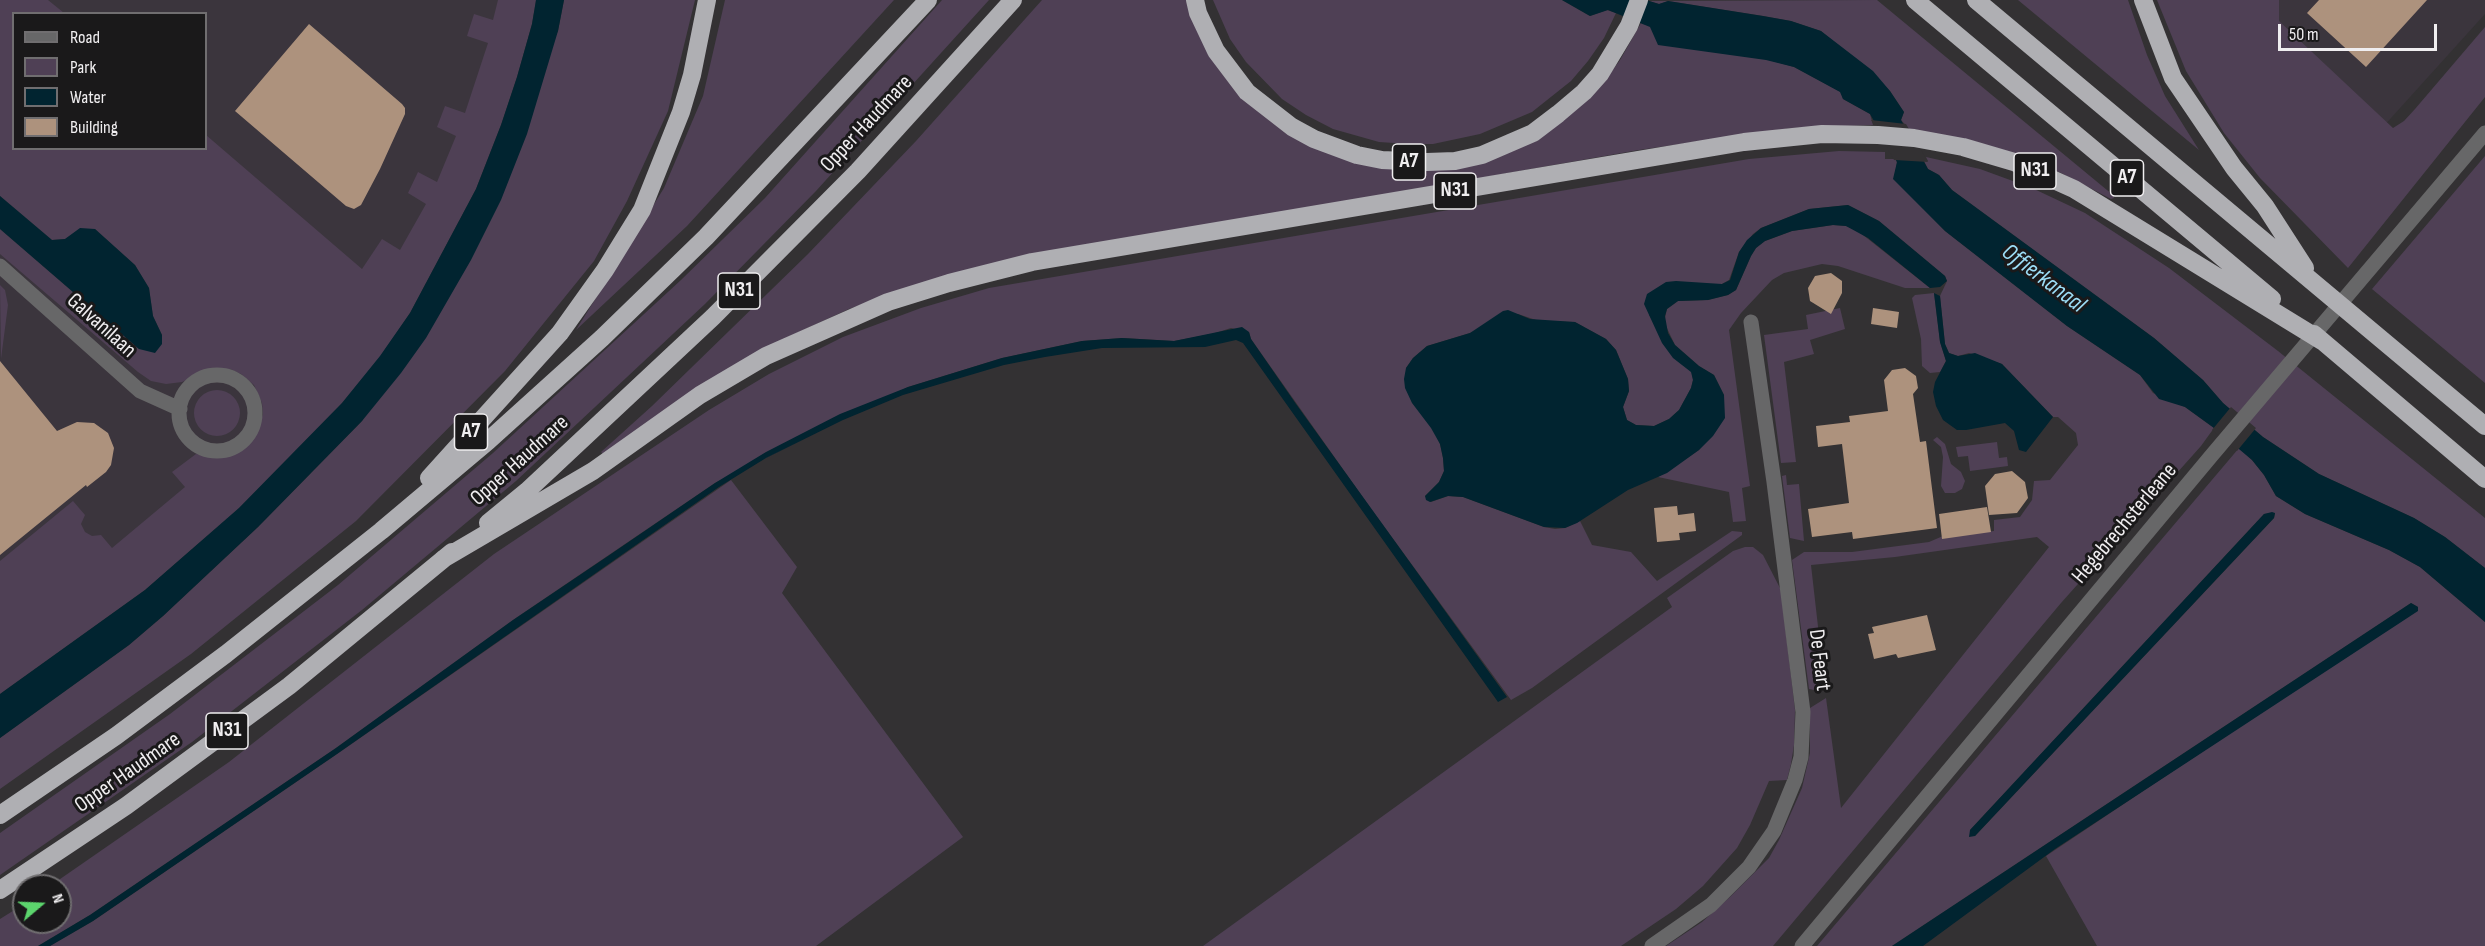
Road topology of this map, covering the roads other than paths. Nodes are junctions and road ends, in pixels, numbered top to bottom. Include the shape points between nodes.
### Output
1 (707, 0) edge
2 (928, 0) edge
3 (1012, 0) edge
4 (1195, 0) edge
5 (1639, 0) edge
6 (1915, 0) edge
7 (1976, 0) edge
8 (2143, 0) edge
9 (2485, 133) edge
10 (0, 266) edge
11 (2315, 285) junction
12 (1751, 322) dead end
13 (2322, 341) junction
14 (180, 409) junction
15 (2485, 426) edge
16 (2485, 479) edge
17 (381, 531) junction
18 (443, 559) junction
19 (0, 815) edge
20 (0, 890) edge
21 (1652, 946) edge
22 (1802, 946) edge

1 - 17 highway, A7 via 692,75 677,122 642,210 606,270 560,333
2 - 17 highway, Opper Haudmare via 705,237 602,338
3 - 18 highway, Opper Haudmare / N31 via 858,171 713,316 527,491
4 - 5 highway, A7 via 1216,51 1247,92 1271,111 1335,148 1403,162 1464,159 1533,133 1600,74 1629,26
6 - 13 highway, A7
7 - 11 highway, A7
8 - 11 highway, A7 via 2173,78 2265,206
9 - 22 street, Hegebrechsterleane
10 - 14 street, Galvanilaan via 140,391
11 - 15 highway, A7
12 - 21 street, De Feart via 1803,712 1801,757 1774,831 1749,867 1711,905
13 - 16 highway, A7
13 - 18 highway, N31 via 2074,189 2014,162 1964,147 1878,135 1822,134 1732,144 1032,262 888,302 766,356 700,395 593,471
14 - 14 street via 181,424 188,437 200,447 214,451 242,442 256,416 247,388 221,375 206,376 193,383
17 - 19 highway, Opper Haudmare via 116,736
18 - 20 highway, Opper Haudmare / N31 via 289,686 126,806

